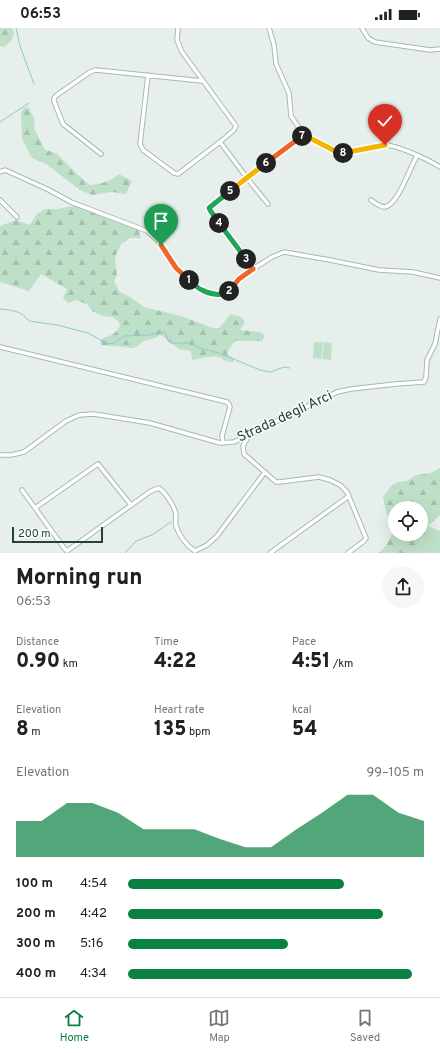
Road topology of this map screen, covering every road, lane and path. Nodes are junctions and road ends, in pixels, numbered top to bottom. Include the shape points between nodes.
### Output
1 (178, 28) edge
2 (269, 28) edge
3 (362, 28) edge
4 (440, 49) edge
5 (148, 75) junction
6 (202, 81) junction
7 (304, 135) junction
8 (220, 142) junction
9 (101, 154) dead end
10 (417, 156) junction
11 (440, 167) edge
12 (0, 172) edge
13 (247, 178) junction
14 (0, 200) edge
15 (371, 200) dead end
16 (268, 204) dead end
17 (17, 217) dead end
18 (253, 269) junction
19 (440, 278) edge
20 (440, 319) edge
21 (0, 346) edge
22 (248, 436) junction
23 (223, 443) junction
24 (0, 455) edge
25 (265, 472) junction
26 (22, 490) dead end
27 (349, 496) junction
28 (131, 505) junction
29 (35, 508) junction
30 (195, 551) junction
31 (190, 553) edge
32 (270, 553) edge
33 (348, 553) edge

1 - 6 street via 179,48
2 - 7 street via 276,64 289,93 291,116
3 - 4 street via 368,38 375,42 431,51
5 - 6 street
5 - 8 street via 140,145 143,150 178,174
5 - 9 street via 94,71 54,98 63,124
6 - 8 street via 236,126
7 - 10 street via 341,153 386,145
7 - 13 street
8 - 13 street
10 - 11 street
10 - 15 street via 391,204 381,206
12 - 18 street via 5,170 70,202 147,231 158,241 176,268 202,291 225,295 239,279
13 - 16 street
13 - 18 street via 209,208
14 - 17 street
18 - 19 street via 277,254 288,252 379,270 413,272
20 - 22 street, Strada degli Arci via 435,344 427,360 424,382 337,392
21 - 23 street via 227,402 230,407
22 - 23 street, Strada degli Arci
22 - 25 street via 243,446 244,453
23 - 24 street, Strada degli Arci via 147,422 94,414 79,415 66,420 25,452
25 - 27 street via 278,482 326,478 342,486
25 - 30 street via 219,534 207,545
26 - 29 street
27 - 32 street
27 - 33 street via 366,538
28 - 29 street via 98,464
28 - 29 street via 68,551
28 - 30 street via 156,488 160,489 174,509 179,533
30 - 31 street

